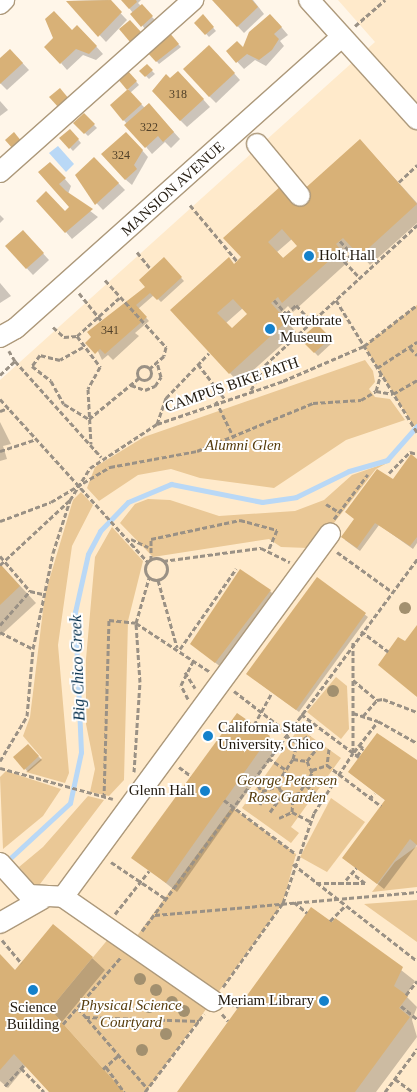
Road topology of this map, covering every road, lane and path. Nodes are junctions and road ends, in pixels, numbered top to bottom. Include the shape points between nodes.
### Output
1 (4, 0) edge
2 (193, 0) edge
3 (309, 0) edge
4 (374, 0) edge
5 (385, 0) edge
6 (0, 4) edge
7 (379, 5) junction
8 (348, 32) junction
9 (417, 118) edge
10 (257, 144) dead end
11 (417, 165) edge
12 (0, 172) edge
13 (399, 182) dead end
14 (300, 196) dead end
15 (190, 205) dead end
16 (417, 226) edge
17 (340, 241) dead end
18 (136, 252) dead end
19 (237, 261) dead end
20 (151, 269) dead end
21 (360, 278) junction
22 (105, 280) dead end
23 (79, 293) dead end
24 (119, 298) junction
25 (274, 300) dead end
26 (336, 300) junction
27 (417, 305) edge
28 (100, 318) junction
29 (312, 322) junction
30 (53, 327) dead end
31 (77, 336) junction
32 (0, 337) edge
33 (417, 342) edge
34 (364, 346) junction
35 (83, 348) junction
36 (410, 348) junction
37 (209, 353) dead end
38 (417, 355) edge
39 (15, 361) junction
40 (157, 362) junction
41 (198, 364) junction
42 (150, 368) junction
43 (377, 368) junction
44 (381, 374) junction
45 (0, 375) edge
46 (139, 378) junction
47 (417, 380) edge
48 (131, 385) junction
49 (251, 390) junction
50 (376, 391) junction
51 (393, 394) junction
52 (224, 398) junction
53 (0, 399) edge
54 (216, 401) junction
55 (8, 408) junction
56 (0, 411) edge
57 (89, 419) junction
58 (157, 424) junction
59 (417, 432) edge
60 (37, 438) junction
61 (234, 438) junction
62 (91, 446) junction
63 (0, 450) edge
64 (417, 454) edge
65 (101, 457) junction
66 (389, 473) dead end
67 (368, 474) dead end
68 (79, 482) junction
69 (70, 500) junction
70 (326, 504) dead end
71 (345, 505) dead end
72 (339, 512) dead end
73 (0, 521) edge
74 (327, 538) joint
75 (131, 539) dead end
76 (149, 547) junction
77 (269, 550) junction
78 (0, 556) edge
79 (417, 560) edge
80 (4, 561) junction
81 (150, 561) junction
82 (163, 561) junction
83 (0, 565) edge
84 (236, 569) dead end
85 (304, 570) junction
86 (149, 578) junction
87 (158, 580) junction
88 (30, 590) junction
89 (391, 591) junction
90 (43, 594) junction
91 (136, 623) junction
92 (0, 625) edge
93 (361, 631) junction
94 (0, 632) edge
95 (353, 642) junction
96 (179, 648) junction
97 (32, 649) junction
98 (388, 651) dead end
99 (194, 659) junction
100 (330, 663) dead end
101 (335, 666) junction
102 (185, 672) junction
103 (219, 679) junction
104 (353, 680) junction
105 (272, 693) dead end
106 (377, 700) junction
107 (193, 704) junction
108 (417, 712) edge
109 (260, 713) junction
110 (353, 713) junction
111 (301, 714) junction
112 (363, 716) junction
113 (378, 721) junction
114 (254, 724) dead end
115 (286, 734) junction
116 (310, 736) dead end
117 (297, 742) junction
118 (417, 742) edge
119 (320, 743) dead end
120 (359, 746) junction
121 (329, 749) dead end
122 (353, 753) junction
123 (268, 758) junction
124 (293, 759) junction
125 (0, 761) edge
126 (307, 761) junction
127 (327, 765) junction
128 (0, 768) edge
129 (285, 769) junction
130 (312, 770) junction
131 (338, 776) junction
132 (258, 785) dead end
133 (306, 785) junction
134 (278, 786) junction
135 (262, 792) junction
136 (375, 792) dead end
137 (283, 794) junction
138 (139, 795) junction
139 (293, 796) junction
140 (104, 798) junction
141 (322, 799) junction
142 (369, 799) junction
143 (224, 800) dead end
144 (260, 804) dead end
145 (381, 806) dead end
146 (232, 807) junction
147 (270, 812) dead end
148 (292, 812) junction
149 (279, 818) dead end
150 (310, 821) junction
151 (98, 854) junction
152 (296, 854) junction
153 (0, 863) edge
154 (294, 864) junction
155 (356, 868) dead end
156 (149, 871) dead end
157 (352, 873) junction
158 (346, 880) junction
159 (139, 881) junction
160 (315, 883) junction
161 (417, 892) edge
162 (63, 897) junction
163 (42, 898) junction
164 (334, 898) junction
165 (166, 899) junction
166 (293, 902) junction
167 (283, 903) junction
168 (345, 906) junction
169 (307, 913) dead end
170 (154, 915) junction
171 (330, 921) dead end
172 (0, 923) edge
173 (106, 926) junction
174 (0, 938) edge
175 (131, 944) junction
176 (417, 961) edge
177 (21, 963) dead end
178 (417, 981) edge
179 (406, 995) dead end
180 (213, 1001) junction
181 (401, 1006) dead end
182 (78, 1008) junction
183 (86, 1017) junction
184 (417, 1019) edge
185 (199, 1021) junction
186 (63, 1024) dead end
187 (417, 1049) edge
188 (119, 1056) junction
189 (395, 1079) junction
190 (5, 1086) dead end
191 (147, 1090) edge
192 (44, 1092) edge
193 (124, 1092) edge
194 (385, 1092) edge
195 (414, 1092) edge

1 - 6 street
2 - 12 street
3 - 8 street
4 - 7 path
5 - 7 path
7 - 8 path
8 - 9 street
8 - 32 street, MANSION AVENUE via 16,328
10 - 14 street
11 - 13 path
15 - 19 path
16 - 21 path
17 - 21 path via 352,254 344,261
18 - 20 path
21 - 26 path
22 - 24 path
23 - 28 path
24 - 28 path
24 - 40 path via 166,347
25 - 29 path via 286,314 296,305
26 - 29 path
26 - 34 path
27 - 34 path, CAMPUS BIKE PATH
28 - 31 path
29 - 49 path via 265,365
30 - 31 path via 64,337
31 - 35 path
32 - 39 path
33 - 36 path
34 - 43 path
34 - 49 path, CAMPUS BIKE PATH
35 - 57 path via 100,367 90,380
35 - 57 path via 60,360 40,355 32,366 51,381 64,404
36 - 38 path
36 - 43 path
37 - 41 path
39 - 45 path
39 - 62 path
40 - 42 path
40 - 48 path via 161,377 155,386 144,390
41 - 52 path
41 - 58 path via 166,398
42 - 46 path via 149,378
42 - 46 path via 140,367
43 - 44 path
44 - 50 path
44 - 51 path
46 - 48 path
47 - 51 path
48 - 57 path
49 - 52 path, CAMPUS BIKE PATH
50 - 51 path
50 - 61 path via 355,402 305,406
51 - 59 path
52 - 54 path, CAMPUS BIKE PATH
53 - 55 path
54 - 58 path, CAMPUS BIKE PATH
54 - 61 path
55 - 56 path
55 - 60 path
57 - 62 path
58 - 65 path, CAMPUS BIKE PATH
60 - 63 path
60 - 68 path
61 - 68 path via 197,451 134,460
62 - 65 path
64 - 66 path via 410,452
65 - 68 path, CAMPUS BIKE PATH
67 - 71 path
68 - 69 path, CAMPUS BIKE PATH
68 - 73 path via 50,502
68 - 81 path
69 - 80 path
69 - 90 path, CAMPUS BIKE PATH
70 - 72 path
74 - 85 street
74 - 89 path
75 - 76 path
76 - 77 path via 152,539 240,520 278,530
76 - 81 path
77 - 82 path
77 - 85 path
78 - 80 path
79 - 89 path
80 - 83 path
80 - 88 path
81 - 82 path
81 - 86 path via 145,568
82 - 87 path via 166,573
84 - 96 path
85 - 103 street
86 - 87 path
86 - 91 path
87 - 96 path
88 - 90 path
88 - 92 path
89 - 93 path
90 - 97 path, CAMPUS BIKE PATH
91 - 96 path
91 - 138 path via 140,682 132,750 133,785
91 - 140 path via 109,620
93 - 95 path
93 - 98 path
94 - 97 path
95 - 101 path
95 - 104 path
96 - 99 path
97 - 125 path, CAMPUS BIKE PATH via 27,716
99 - 102 path
99 - 103 path
100 - 101 path
101 - 111 path
102 - 107 path via 195,687
102 - 107 path via 181,685
103 - 107 street
103 - 109 path
104 - 106 path
104 - 110 path
105 - 109 path
106 - 108 path
106 - 112 path
107 - 138 street
109 - 114 path
109 - 115 path
110 - 112 path
110 - 122 path
111 - 115 path
111 - 122 path
112 - 113 path
113 - 118 path
113 - 120 path
115 - 117 path
115 - 123 path
116 - 117 path
117 - 124 path
119 - 126 path
120 - 122 path
120 - 122 path via 363,748 358,757
121 - 127 path
122 - 131 path
123 - 129 path
123 - 146 path
124 - 126 path
124 - 129 path
126 - 130 path
127 - 130 path
127 - 131 path
128 - 140 path
129 - 134 path
130 - 133 path
131 - 141 path
131 - 142 path
132 - 135 path
133 - 139 path
133 - 141 path
134 - 135 path
134 - 137 path
135 - 144 path
136 - 142 path
137 - 139 path
137 - 147 path
138 - 140 path
138 - 151 street
139 - 148 path
141 - 150 path
142 - 145 path
143 - 146 path
146 - 152 path
146 - 165 path
148 - 149 path
148 - 150 path
150 - 152 path
151 - 159 path
151 - 162 street
152 - 154 path
153 - 163 street via 22,888
154 - 160 path
154 - 167 path
155 - 157 path
156 - 159 path
157 - 158 path
157 - 158 path via 365,883
158 - 160 path
159 - 165 path
159 - 173 path
160 - 164 path
161 - 164 path
162 - 163 street
162 - 173 street
163 - 172 street
164 - 166 path
164 - 168 path
165 - 170 path
166 - 167 path
166 - 169 path
167 - 170 path
167 - 180 path
168 - 171 path
168 - 176 path
170 - 175 path
173 - 175 street
174 - 177 path
175 - 180 street
175 - 182 path
178 - 179 path
180 - 185 path
181 - 184 path
182 - 183 path
182 - 186 path
183 - 185 path
183 - 188 path
185 - 191 path
187 - 189 path
188 - 191 path
188 - 193 path via 105,1068
189 - 194 path
189 - 195 path
190 - 192 path via 23,1067

